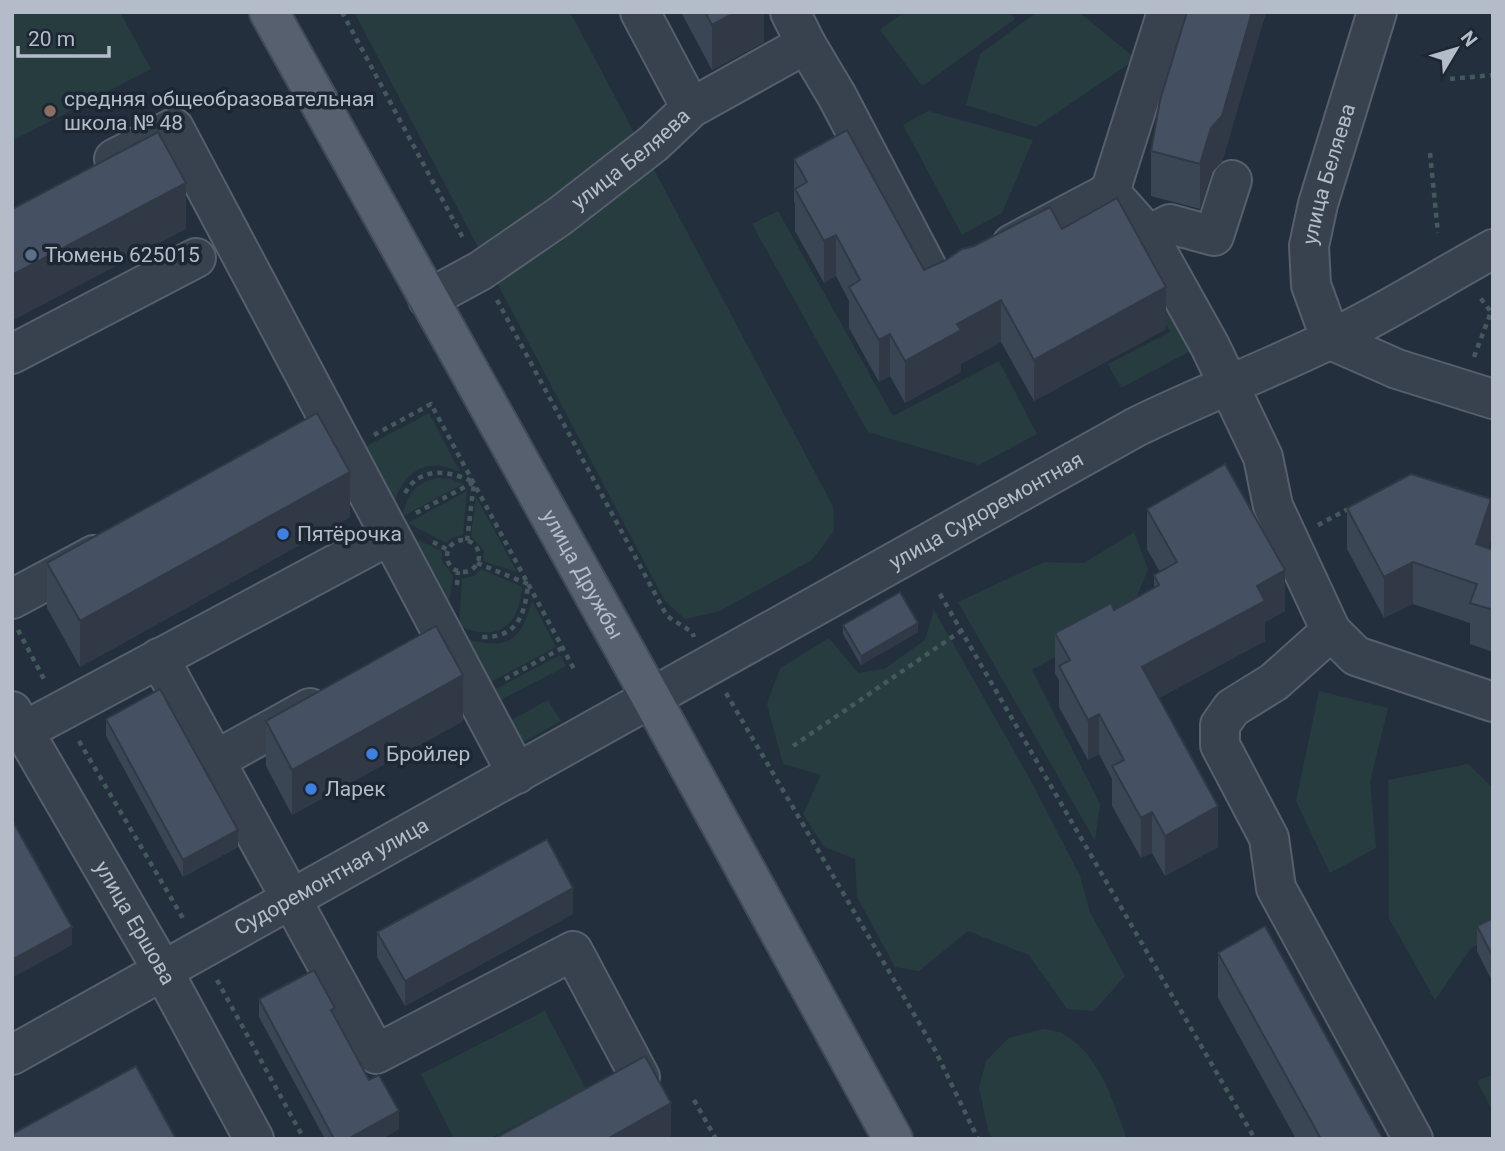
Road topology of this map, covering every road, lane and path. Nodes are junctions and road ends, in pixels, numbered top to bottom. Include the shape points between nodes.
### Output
1 (269, 12) edge
2 (342, 12) edge
3 (640, 12) edge
4 (1167, 12) edge
5 (1377, 12) edge
6 (798, 28) edge
7 (1493, 75) edge
8 (1450, 79) dead end
9 (691, 108) junction
10 (1430, 153) dead end
11 (87, 173) edge
12 (1232, 180) dead end
13 (1110, 192) junction
14 (1438, 233) dead end
15 (1148, 235) junction
16 (1493, 249) edge
17 (196, 258) dead end
18 (976, 262) edge
19 (480, 271) junction
20 (935, 283) edge
21 (1479, 295) dead end
22 (428, 299) junction
23 (1331, 340) junction
24 (12, 354) edge
25 (1472, 360) dead end
26 (1227, 384) junction
27 (1493, 399) edge
28 (365, 440) dead end
29 (474, 482) junction
30 (404, 495) dead end
31 (1352, 508) edge
32 (398, 526) junction
33 (1317, 526) dead end
34 (122, 539) edge
35 (427, 539) dead end
36 (467, 541) junction
37 (448, 550) junction
38 (477, 563) junction
39 (458, 572) junction
40 (528, 583) junction
41 (940, 594) dead end
42 (456, 595) dead end
43 (12, 599) edge
44 (12, 620) edge
45 (961, 631) junction
46 (1331, 631) junction
47 (473, 636) dead end
48 (562, 648) junction
49 (159, 658) junction
50 (710, 667) junction
51 (574, 670) dead end
52 (496, 684) dead end
53 (344, 690) edge
54 (652, 699) junction
55 (1493, 702) edge
56 (61, 711) junction
57 (18, 721) edge
58 (793, 746) dead end
59 (214, 761) junction
60 (517, 774) junction
61 (291, 900) junction
62 (201, 950) junction
63 (163, 971) junction
64 (12, 1055) edge
65 (640, 1077) edge
66 (694, 1100) dead end
67 (254, 1139) edge
68 (304, 1139) edge
69 (716, 1139) edge
70 (893, 1139) edge
71 (978, 1139) edge
72 (1255, 1139) edge
73 (1413, 1139) edge

1 - 22 main road, улица Дружбы
2 - 19 path
3 - 9 street
4 - 13 street
5 - 23 street, улица Беляева via 1309,246 1311,285
6 - 9 street, улица Беляева
6 - 20 street
7 - 8 path
9 - 19 street, улица Беляева via 571,208
10 - 14 path
11 - 32 street via 174,128
12 - 15 street via 1214,236 1170,224
13 - 15 street
13 - 18 street
15 - 26 street
16 - 23 street
17 - 24 street
19 - 22 street, улица Беляева
19 - 50 path via 667,616 692,632
21 - 25 path via 1491,312
22 - 54 main road, улица Дружбы
23 - 26 street, улица Судоремонтная
23 - 27 street via 1397,369
26 - 46 street via 1263,457 1273,506
26 - 50 street, улица Судоремонтная via 1136,427
28 - 29 path via 432,404
29 - 30 path via 440,472 422,475
29 - 32 path
29 - 36 path
29 - 40 path
31 - 33 path
32 - 49 street
32 - 60 street
34 - 43 street
35 - 37 path
36 - 37 path via 453,543
36 - 38 path via 479,554
37 - 39 path via 451,568
38 - 39 path via 472,570
38 - 40 path
39 - 42 path
40 - 47 path via 526,608 516,626 496,637
40 - 48 path
41 - 45 path
44 - 56 path
45 - 58 path
45 - 72 path
46 - 55 street via 1356,656
46 - 73 street via 1274,682 1232,708 1220,725 1220,745 1269,838 1276,888
48 - 51 path
48 - 52 path
49 - 56 street
49 - 59 street
50 - 54 street, улица Судоремонтная
50 - 71 path via 935,1050
53 - 59 street
54 - 60 street, Судоремонтная улица
54 - 70 main road, улица Дружбы
56 - 57 street
56 - 62 path
57 - 63 street, улица Ершова
59 - 61 street
60 - 61 street, Судоремонтная улица
61 - 62 street, Судоремонтная улица
61 - 65 street via 376,1054 573,951
62 - 63 street, Судоремонтная улица
62 - 68 path
63 - 64 street, Судоремонтная улица
63 - 67 street, улица Ершова
66 - 69 path

